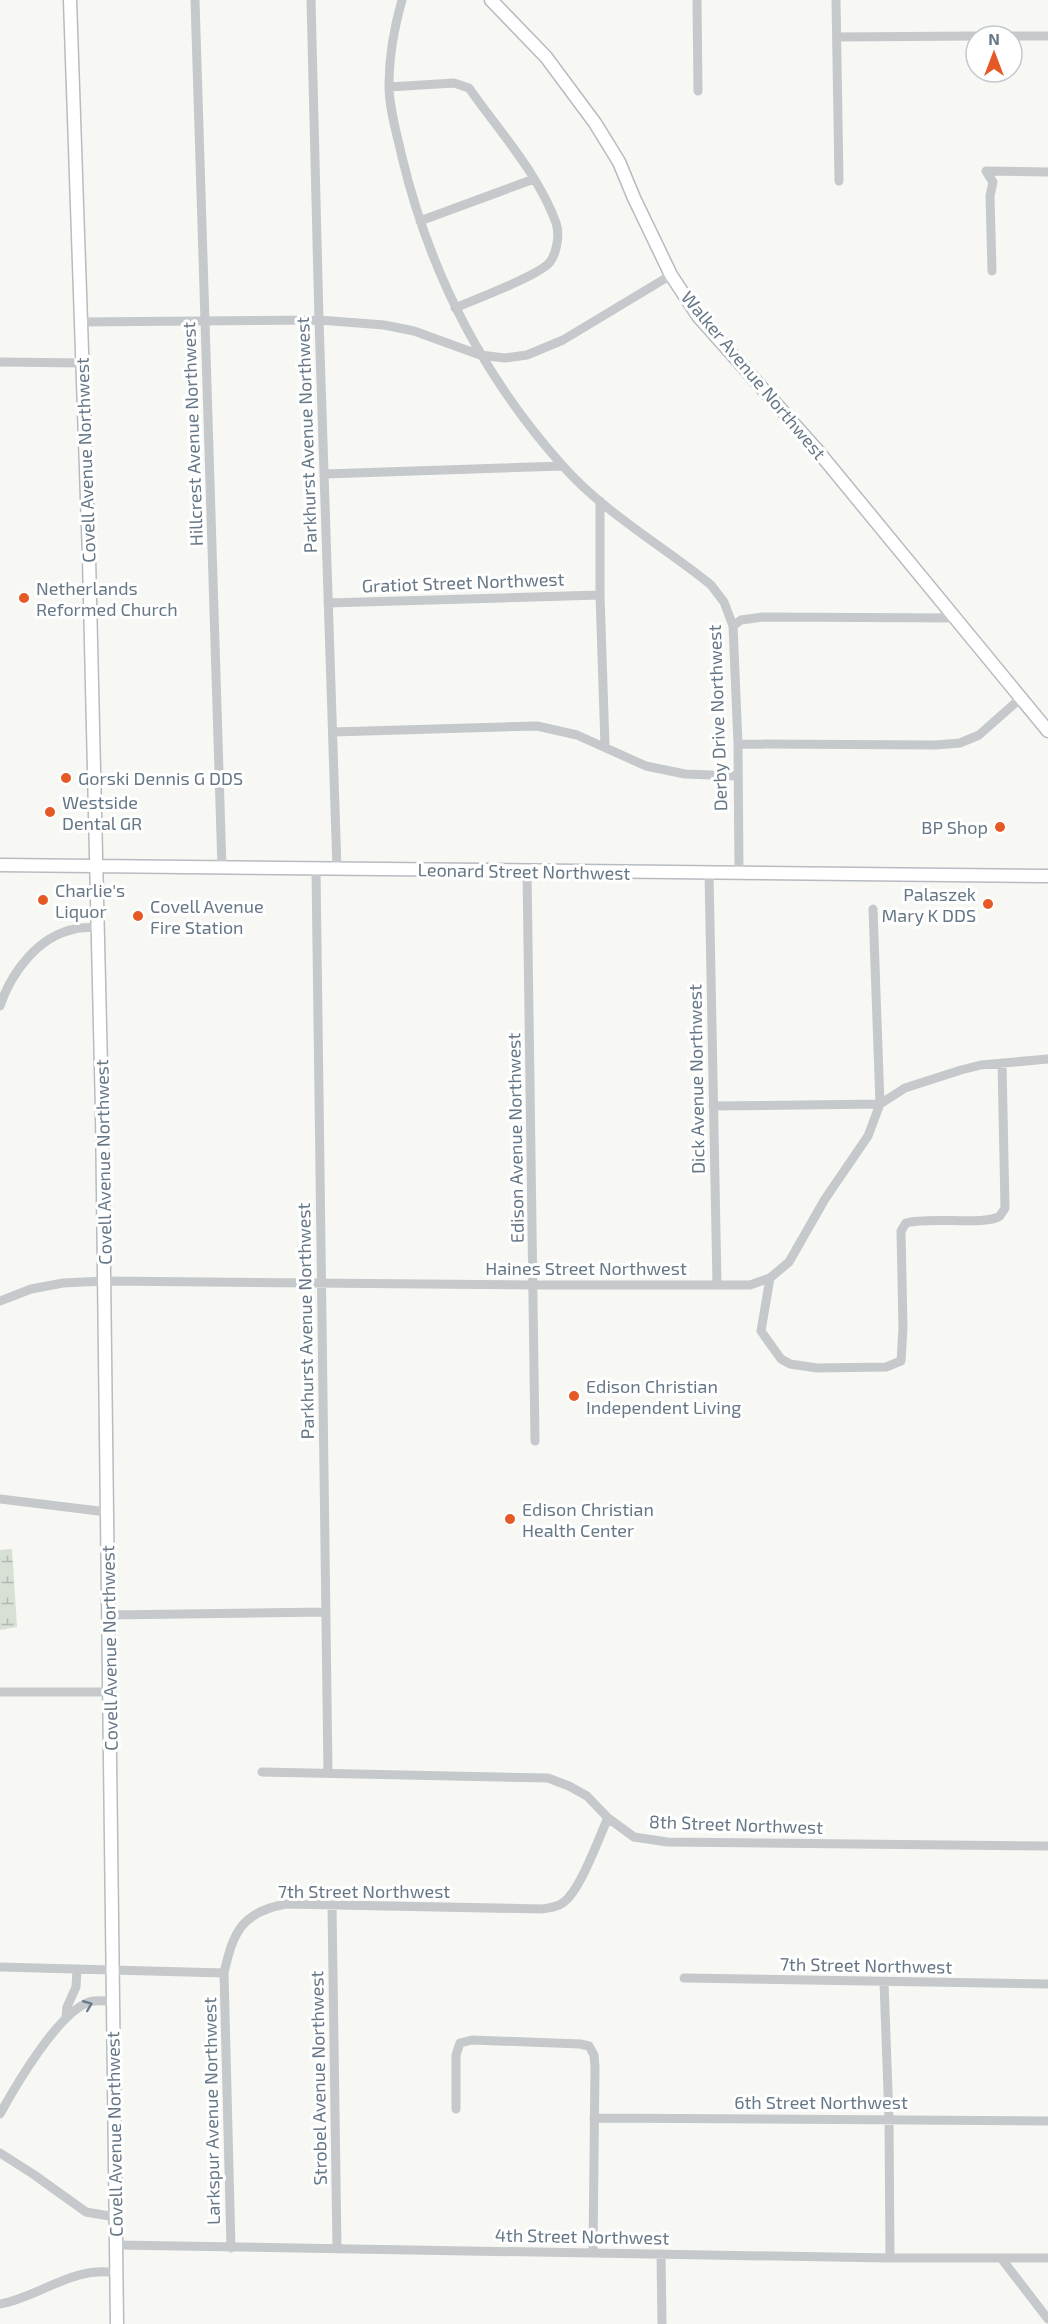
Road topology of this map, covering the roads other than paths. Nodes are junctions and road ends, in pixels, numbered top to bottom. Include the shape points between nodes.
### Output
1 (70, 0) edge
2 (195, 0) edge
3 (311, 0) edge
4 (402, 0) edge
5 (491, 0) edge
6 (697, 0) edge
7 (836, 0) edge
8 (964, 36) edge
9 (1024, 36) edge
10 (1048, 36) edge
11 (837, 37) junction
12 (389, 87) junction
13 (698, 91) dead end
14 (1048, 172) edge
15 (534, 179) junction
16 (839, 181) dead end
17 (420, 221) junction
18 (993, 271) dead end
19 (671, 275) junction
20 (455, 308) junction
21 (319, 320) junction
22 (205, 321) junction
23 (80, 322) junction
24 (480, 355) junction
25 (0, 362) edge
26 (82, 363) junction
27 (563, 466) junction
28 (325, 474) junction
29 (600, 501) junction
30 (600, 595) junction
31 (328, 603) junction
32 (956, 618) junction
33 (733, 626) junction
34 (1022, 697) junction
35 (1048, 731) edge
36 (333, 732) junction
37 (738, 744) junction
38 (604, 746) junction
39 (737, 776) junction
40 (0, 866) edge
41 (96, 867) junction
42 (222, 868) junction
43 (316, 869) junction
44 (337, 869) junction
45 (527, 871) junction
46 (709, 873) junction
47 (739, 873) junction
48 (1048, 876) edge
49 (873, 909) dead end
50 (98, 927) junction
51 (2, 993) edge
52 (0, 1006) edge
53 (1048, 1059) edge
54 (1002, 1063) junction
55 (880, 1104) junction
56 (713, 1106) junction
57 (770, 1278) junction
58 (105, 1281) junction
59 (321, 1282) junction
60 (717, 1284) junction
61 (533, 1285) junction
62 (0, 1301) edge
63 (535, 1441) dead end
64 (0, 1499) edge
65 (107, 1512) junction
66 (325, 1612) junction
67 (109, 1615) junction
68 (0, 1692) edge
69 (109, 1692) junction
70 (262, 1772) dead end
71 (328, 1773) junction
72 (608, 1818) junction
73 (1048, 1846) edge
74 (332, 1906) junction
75 (0, 1967) edge
76 (77, 1968) junction
77 (112, 1972) junction
78 (224, 1973) junction
79 (684, 1978) dead end
80 (884, 1982) junction
81 (1048, 1984) edge
82 (112, 2001) junction
83 (66, 2018) junction
84 (456, 2109) dead end
85 (0, 2114) edge
86 (594, 2118) junction
87 (889, 2119) junction
88 (1048, 2121) edge
89 (0, 2153) edge
90 (115, 2217) junction
91 (116, 2245) junction
92 (231, 2248) junction
93 (337, 2249) junction
94 (592, 2252) junction
95 (661, 2254) junction
96 (890, 2258) junction
97 (1001, 2258) junction
98 (1048, 2258) edge
99 (116, 2273) junction
100 (0, 2304) edge
101 (1048, 2319) edge
102 (117, 2324) edge
103 (662, 2324) edge

1 - 23 street, Covell Avenue Northwest
2 - 22 street, Hillcrest Avenue Northwest
3 - 21 street, Parkhurst Avenue Northwest
4 - 12 street, Derby Drive Northwest via 393,35
5 - 19 street, Walker Avenue Northwest via 546,57 595,123 619,162
6 - 13 street
7 - 11 street
8 - 11 street
9 - 10 street
11 - 16 street
12 - 15 street via 454,83 469,88
12 - 17 street, Derby Drive Northwest
14 - 18 street via 986,171 993,182
15 - 17 street
15 - 20 street via 556,225 557,246 549,263
17 - 20 street, Derby Drive Northwest
19 - 24 street via 545,348 506,358
19 - 32 street, Walker Avenue Northwest via 698,316
20 - 24 street, Derby Drive Northwest
21 - 22 street
21 - 24 street via 414,331
21 - 28 street, Parkhurst Avenue Northwest
22 - 23 street
22 - 42 street, Hillcrest Avenue Northwest
23 - 26 street, Covell Avenue Northwest
24 - 27 street, Derby Drive Northwest
25 - 26 street
26 - 41 street, Covell Avenue Northwest
27 - 28 street
27 - 29 street, Derby Drive Northwest
28 - 31 street, Parkhurst Avenue Northwest
29 - 30 street
29 - 33 street, Derby Drive Northwest via 711,585 724,602
30 - 31 street, Gratiot Street Northwest
30 - 38 street
31 - 36 street, Parkhurst Avenue Northwest
32 - 33 street via 762,616 741,620
32 - 34 street, Walker Avenue Northwest
33 - 37 street, Derby Drive Northwest
34 - 35 street, Walker Avenue Northwest
34 - 37 street via 979,735 960,743
36 - 38 street via 537,726
36 - 44 street, Parkhurst Avenue Northwest
37 - 39 street, Derby Drive Northwest
38 - 39 street via 646,766 685,774
39 - 47 street, Derby Drive Northwest
40 - 41 street, Leonard Street Northwest
41 - 42 street, Leonard Street Northwest
41 - 50 street, Covell Avenue Northwest
42 - 43 street, Leonard Street Northwest
43 - 44 street, Leonard Street Northwest
43 - 59 street, Parkhurst Avenue Northwest
44 - 45 street, Leonard Street Northwest
45 - 46 street, Leonard Street Northwest
45 - 61 street, Edison Avenue Northwest
46 - 47 street, Leonard Street Northwest
46 - 56 street, Dick Avenue Northwest
47 - 48 street, Leonard Street Northwest
49 - 55 street
50 - 51 street via 75,929 50,939 26,960
50 - 58 street, Covell Avenue Northwest
51 - 52 street
53 - 54 street
54 - 55 street via 981,1065 916,1084
54 - 57 street via 1005,1208 1000,1216 991,1219 935,1218 906,1223 901,1232 901,1361 886,1367 817,1368 781,1359 761,1331
55 - 56 street
55 - 57 street via 868,1136 789,1262
56 - 60 street, Dick Avenue Northwest
57 - 60 street, Haines Street Northwest via 750,1285
58 - 59 street, Haines Street Northwest
58 - 62 street, Haines Street Northwest via 31,1289
58 - 65 street, Covell Avenue Northwest
59 - 61 street, Haines Street Northwest
59 - 66 street, Parkhurst Avenue Northwest
60 - 61 street, Haines Street Northwest
61 - 63 street, Edison Avenue Northwest
64 - 65 street
65 - 67 street, Covell Avenue Northwest
66 - 67 street
66 - 71 street, Parkhurst Avenue Northwest
67 - 69 street, Covell Avenue Northwest
68 - 69 street
69 - 77 street, Covell Avenue Northwest
70 - 71 street, 8th Street Northwest
71 - 72 street, 8th Street Northwest via 548,1778 587,1796
72 - 73 street, 8th Street Northwest via 634,1837 667,1842
72 - 74 street, 7th Street Northwest via 573,1893 554,1907
74 - 78 street, 7th Street Northwest via 286,1904 254,1914 240,1926 231,1942
74 - 93 street, Strobel Avenue Northwest
75 - 76 street
76 - 77 street
76 - 83 street via 76,1987
77 - 78 street
77 - 82 street, Covell Avenue Northwest
78 - 92 street, Larkspur Avenue Northwest
79 - 80 street, 7th Street Northwest
80 - 81 street, 7th Street Northwest
80 - 87 street
83 -> 82 street via 89,2002
82 - 90 street, Covell Avenue Northwest
83 - 85 street
84 - 86 street via 456,2055 460,2043 472,2040 580,2044 589,2046 594,2055
86 - 87 street, 6th Street Northwest
86 - 94 street
87 - 88 street, 6th Street Northwest
87 - 96 street
89 - 90 street via 86,2212
90 - 91 street, Covell Avenue Northwest
91 - 92 street, 4th Street Northwest
91 - 99 street, Covell Avenue Northwest
92 - 93 street, 4th Street Northwest
93 - 94 street, 4th Street Northwest
94 - 95 street, 4th Street Northwest
95 - 96 street, 4th Street Northwest
95 - 103 street
96 - 97 street, 4th Street Northwest
97 - 98 street, 4th Street Northwest
97 - 101 street
99 - 100 street via 98,2271 73,2276
99 - 102 street, Covell Avenue Northwest

